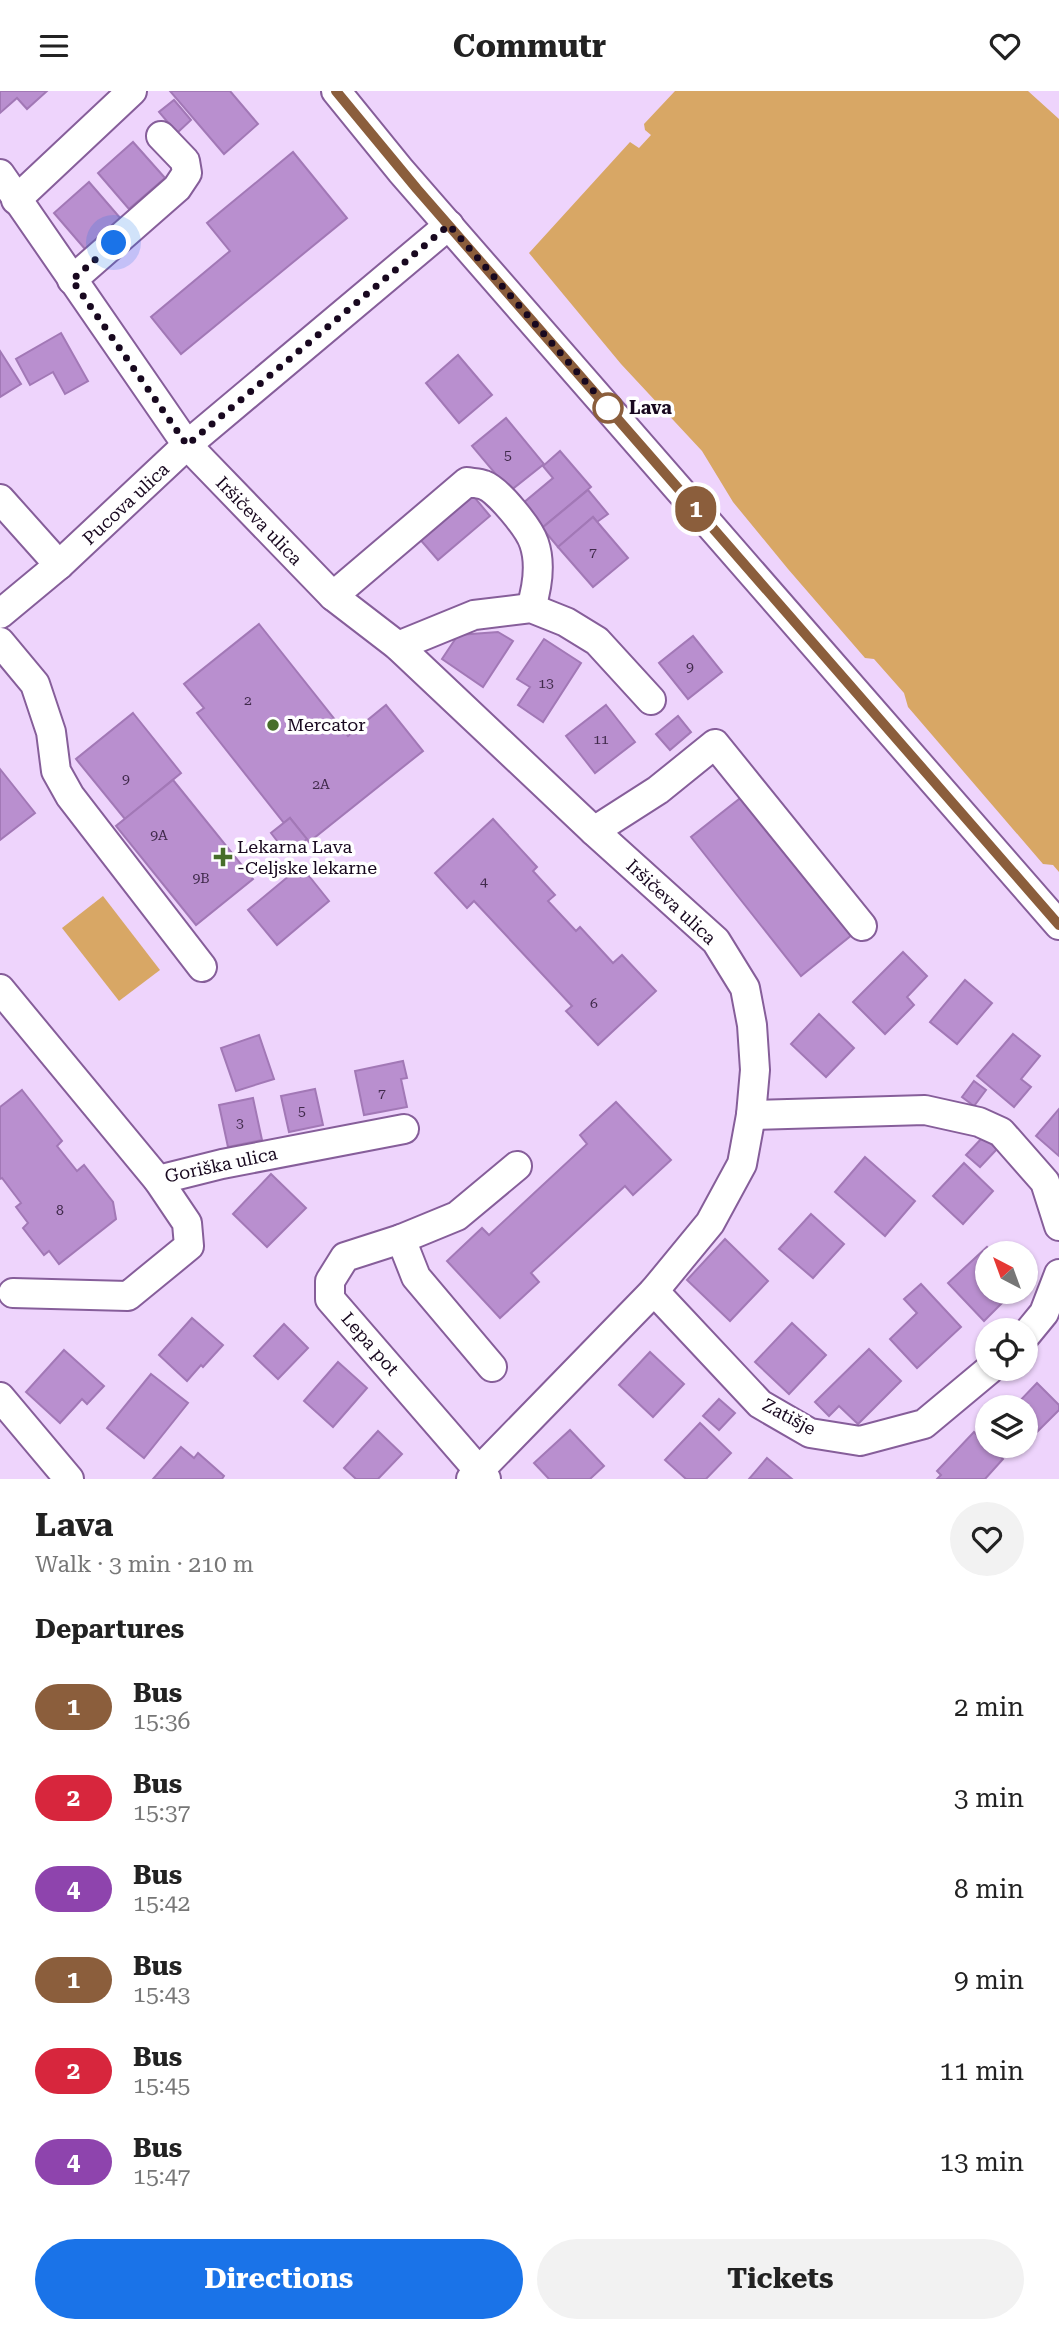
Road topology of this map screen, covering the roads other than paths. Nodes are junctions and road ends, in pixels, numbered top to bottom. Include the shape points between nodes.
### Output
1 (132, 91) edge
2 (336, 91) edge
3 (161, 136) dead end
4 (0, 173) edge
5 (16, 200) junction
6 (449, 225) junction
7 (72, 280) junction
8 (187, 445) junction
9 (0, 499) edge
10 (60, 565) junction
11 (333, 596) junction
12 (531, 608) junction
13 (0, 614) edge
14 (0, 642) edge
15 (398, 646) junction
16 (651, 700) dead end
17 (594, 831) junction
18 (1059, 925) edge
19 (862, 926) dead end
20 (202, 967) dead end
21 (0, 989) edge
22 (751, 1115) junction
23 (404, 1129) dead end
24 (517, 1166) dead end
25 (158, 1180) junction
26 (1059, 1226) edge
27 (401, 1239) junction
28 (1059, 1274) edge
29 (654, 1291) junction
30 (13, 1293) dead end
31 (1038, 1320) edge
32 (492, 1367) dead end
33 (976, 1381) edge
34 (2, 1403) edge
35 (479, 1476) edge
36 (69, 1479) edge

1 - 5 street
2 - 6 street
3 - 7 street via 185,160 187,173 177,188
4 - 5 street, Iršičeva ulica
5 - 7 street, Iršičeva ulica
6 - 8 street, Pucova ulica
6 - 18 street
7 - 8 street, Iršičeva ulica
8 - 10 street, Pucova ulica
8 - 11 street, Iršičeva ulica
9 - 10 street
10 - 13 street, Pucova ulica
11 - 12 street via 467,482 486,485 514,511 534,542 537,591
11 - 15 street, Iršičeva ulica
12 - 15 street via 474,615
12 - 16 street via 597,641
14 - 20 street via 35,684 51,732 56,771 69,796
15 - 17 street, Iršičeva ulica
17 - 19 street via 658,790 715,744
17 - 22 street, Iršičeva ulica via 716,941 745,988 755,1070
21 - 25 street, Goriška ulica
22 - 26 street via 925,1110 979,1122 1000,1132 1045,1182
22 - 29 street, Iršičeva ulica via 742,1164 710,1223
23 - 25 street, Goriška ulica
24 - 27 street, Lepa pot via 457,1216
25 - 30 street via 187,1223 189,1246 128,1296
27 - 32 street via 416,1277
27 - 35 street, Lepa pot via 345,1257 330,1281 330,1299
28 - 31 street
29 - 33 street, Zatišje via 760,1404 810,1433 860,1441 924,1424
29 - 35 street, Iršičeva ulica
34 - 36 street

